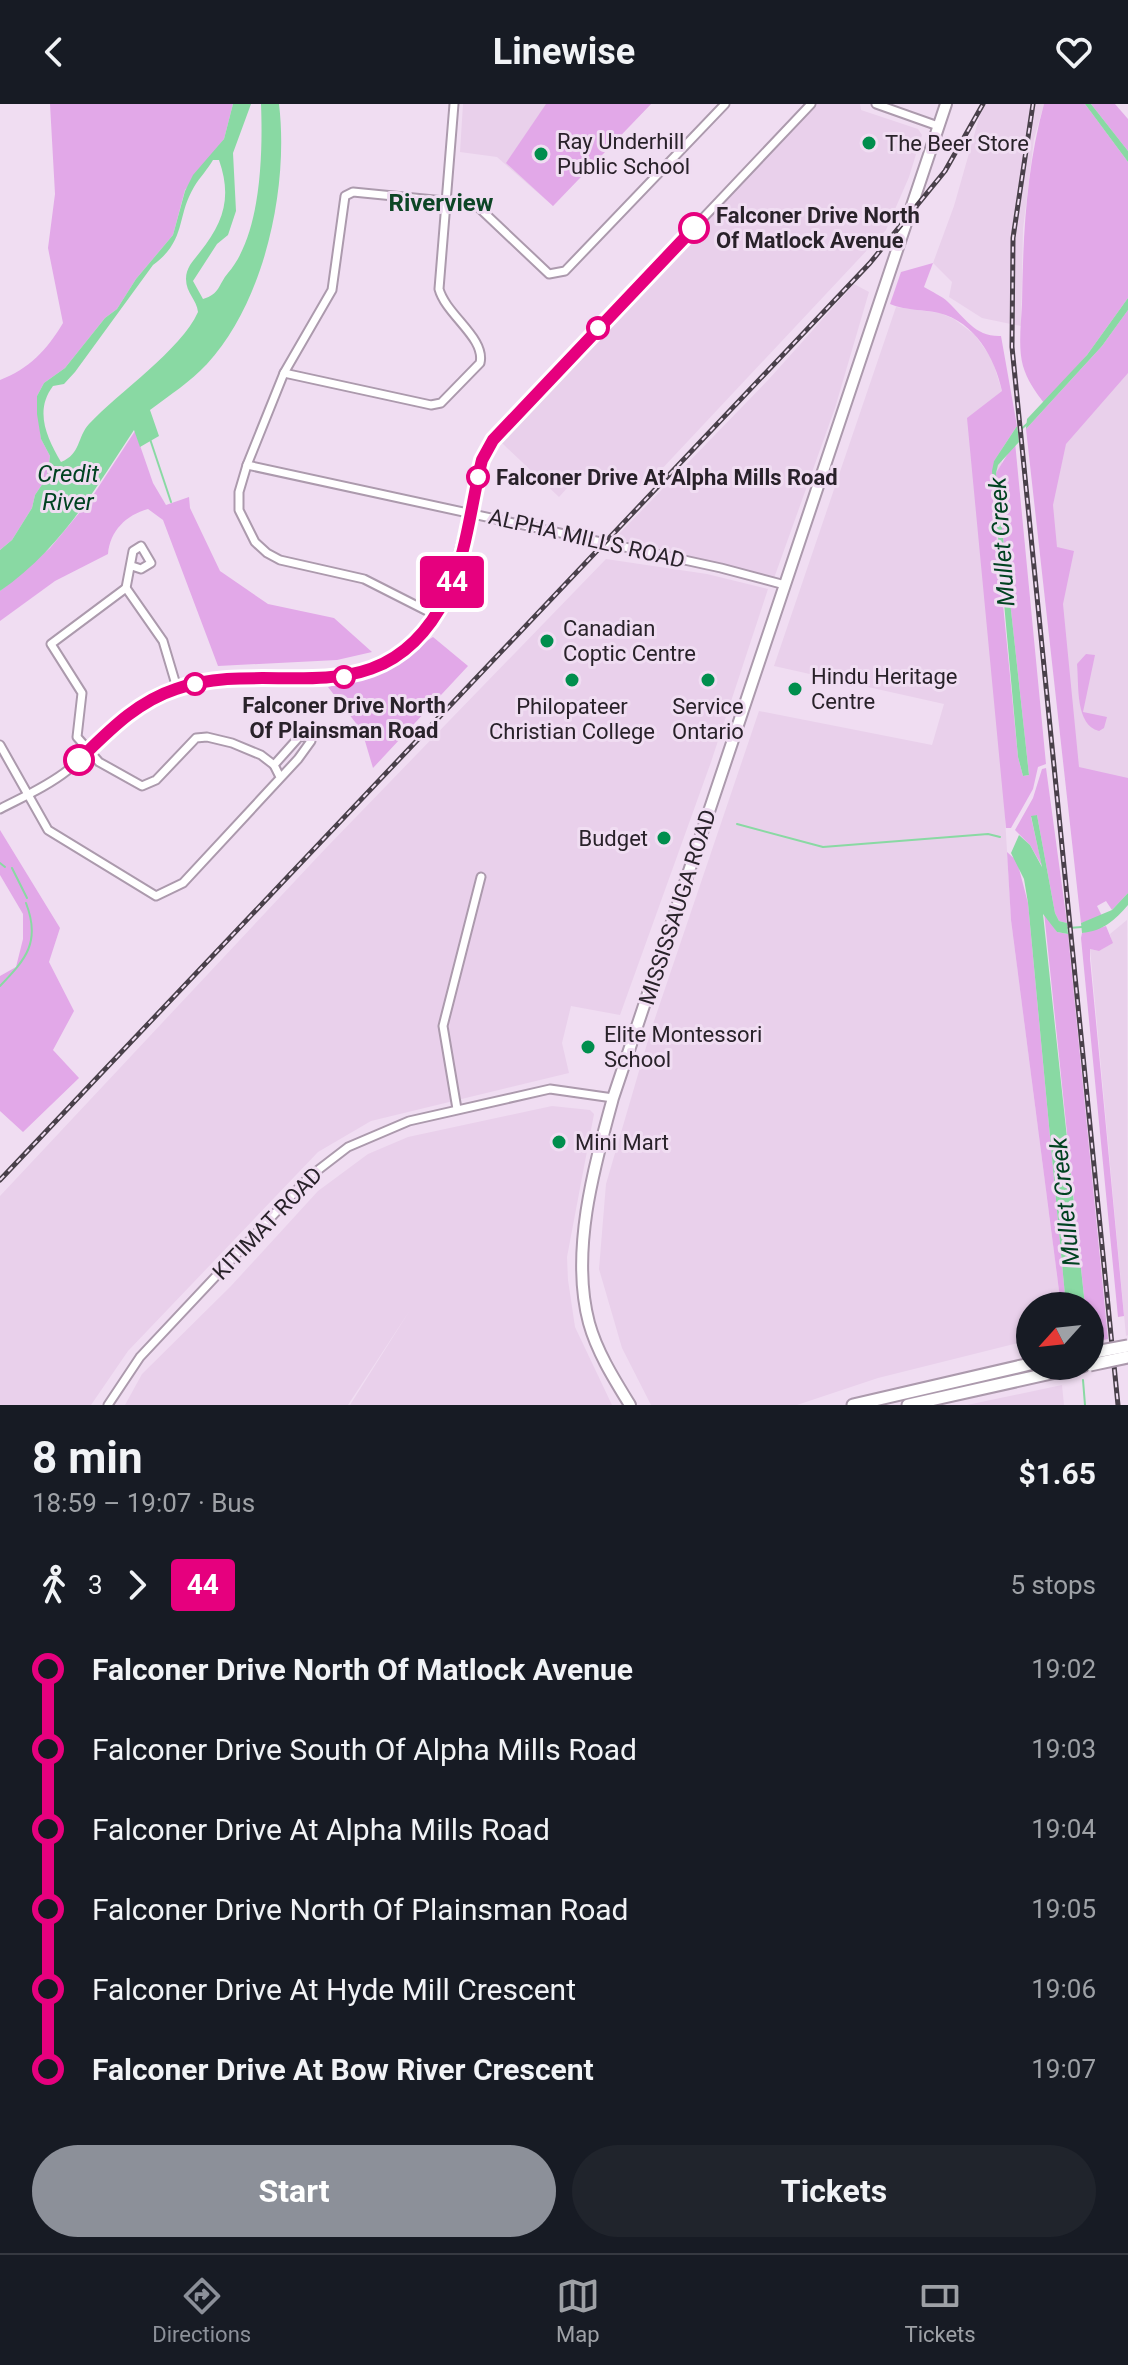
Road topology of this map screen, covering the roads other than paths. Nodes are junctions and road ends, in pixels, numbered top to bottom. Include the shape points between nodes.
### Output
1 (454, 104) edge
2 (725, 104) edge
3 (811, 104) edge
4 (876, 104) edge
5 (946, 104) edge
6 (938, 126) junction
7 (447, 199) junction
8 (284, 373) junction
9 (247, 465) junction
10 (470, 512) junction
11 (132, 566) dead end
12 (785, 585) junction
13 (126, 588) junction
14 (435, 615) junction
15 (177, 688) junction
16 (0, 745) edge
17 (89, 750) junction
18 (274, 765) junction
19 (280, 777) junction
20 (27, 795) junction
21 (0, 809) edge
22 (481, 877) dead end
23 (613, 1098) junction
24 (457, 1109) junction
25 (1128, 1346) edge
26 (1104, 1350) edge
27 (1128, 1357) edge
28 (1104, 1362) edge
29 (1016, 1367) edge
30 (1016, 1380) edge
31 (108, 1405) edge
32 (630, 1405) edge
33 (853, 1405) edge
34 (908, 1405) edge

1 - 7 street
2 - 7 street via 556,275 475,204
3 - 10 street via 493,440 482,460
4 - 6 street
5 - 6 main road, MISSISSAUGA ROAD
6 - 12 main road, MISSISSAUGA ROAD
7 - 8 street via 353,192 345,196 332,290
7 - 8 street via 439,289 443,305 479,344 480,363 441,403 431,405
8 - 9 street
9 - 10 street, ALPHA MILLS ROAD
9 - 14 street via 239,510 255,542 267,553 364,579
10 - 12 street, ALPHA MILLS ROAD
10 - 14 street via 452,582
11 - 13 street
12 - 23 main road, MISSISSAUGA ROAD
13 - 15 street via 163,641
13 - 17 street via 51,644 82,693 77,737
14 - 15 street via 396,655 345,676
15 - 17 street via 131,712
16 - 20 street
17 - 18 street via 142,786 156,780 196,738 232,743
17 - 20 street
18 - 19 street
18 - 19 street via 299,737 309,736 308,747
19 - 20 street via 183,883 156,896 48,830
20 - 21 street
22 - 24 street via 443,1026
23 - 24 street, KITIMAT ROAD via 550,1089
23 - 32 main road, MISSISSAUGA ROAD via 594,1181 582,1271 589,1324
24 - 31 street, KITIMAT ROAD via 363,1140 309,1177 140,1357
25 - 26 main road, bridge
27 - 28 main road, bridge
29 - 33 main road
30 - 34 main road

